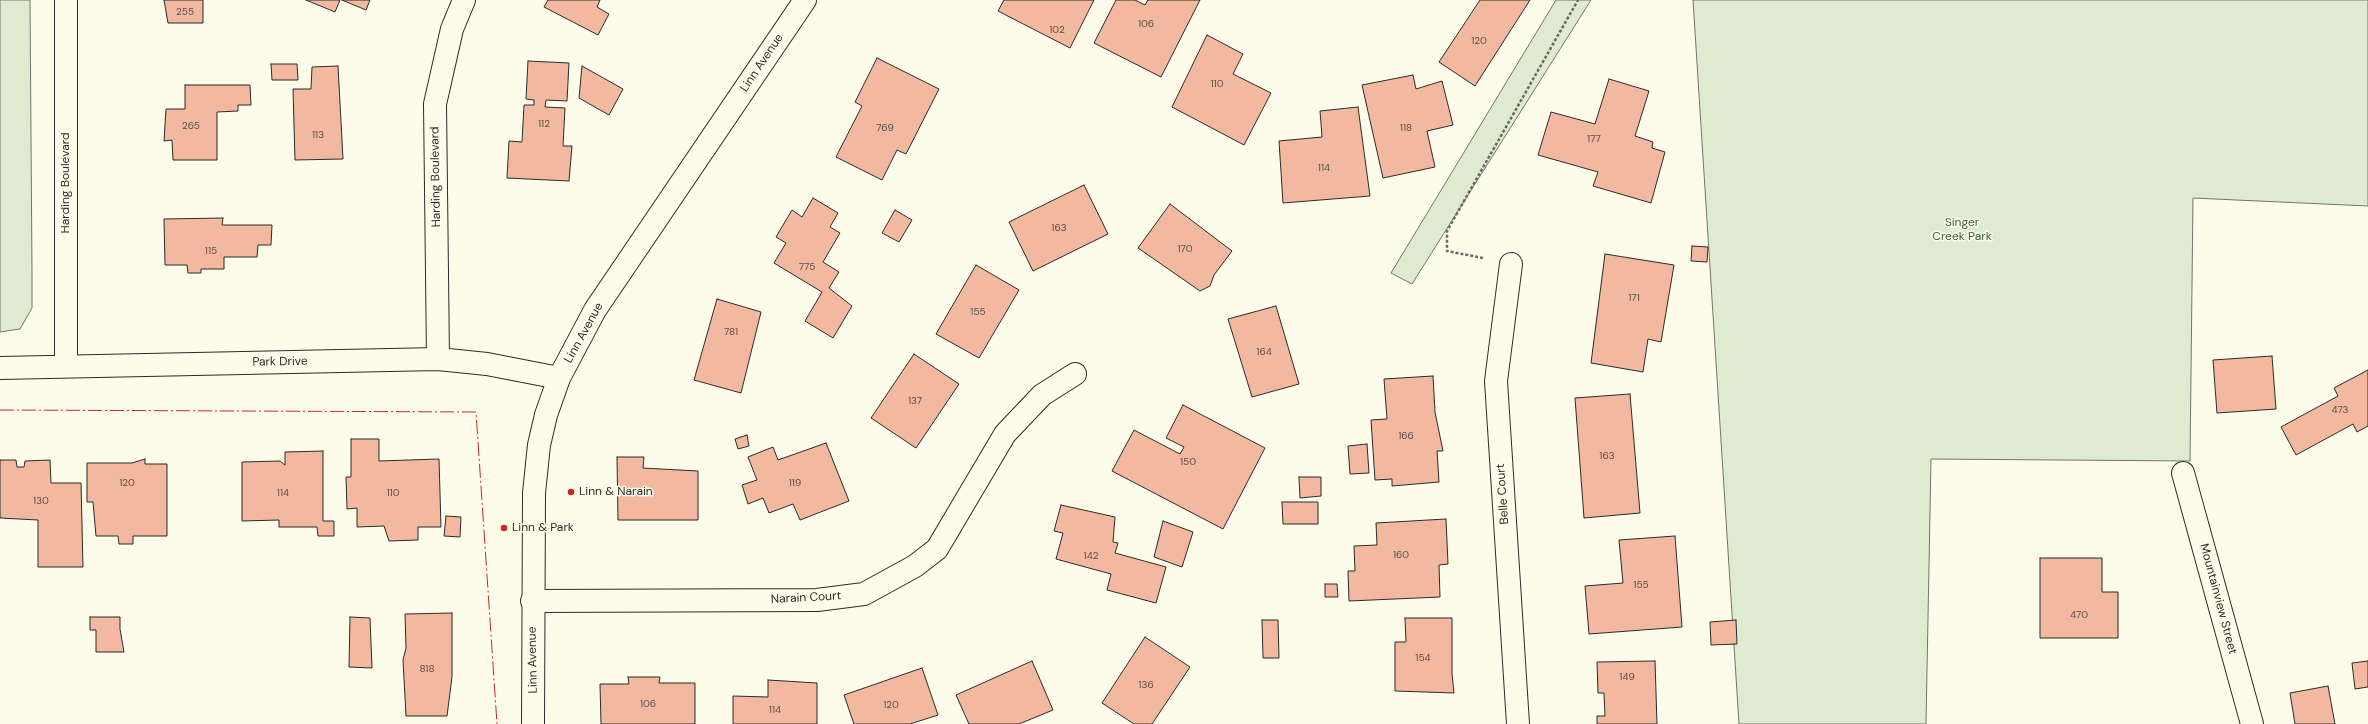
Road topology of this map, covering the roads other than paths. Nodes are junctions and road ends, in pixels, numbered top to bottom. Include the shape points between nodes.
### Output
1 (66, 0) edge
2 (464, 0) edge
3 (805, 0) edge
4 (1511, 264) road end
5 (438, 359) junction
6 (66, 366) junction
7 (0, 368) edge
8 (1075, 374) dead end
9 (559, 378) junction
10 (2183, 473) dead end
11 (532, 600) junction
12 (533, 724) edge
13 (1518, 724) edge
14 (2252, 724) edge

1 - 6 street, Harding Boulevard
2 - 5 street, Harding Boulevard via 452,29 435,104
3 - 9 street, Linn Avenue via 595,310
4 - 13 street, Belle Court via 1496,381
5 - 6 street, Park Drive
5 - 9 street, Park Drive via 487,364
6 - 7 street, Park Drive
8 - 11 street, Narain Court via 1042,395 1005,434 937,549 915,566 864,594 817,600
9 - 11 street, Linn Avenue via 546,415 536,471
10 - 14 street, Mountainview Street
11 - 12 street, Linn Avenue

